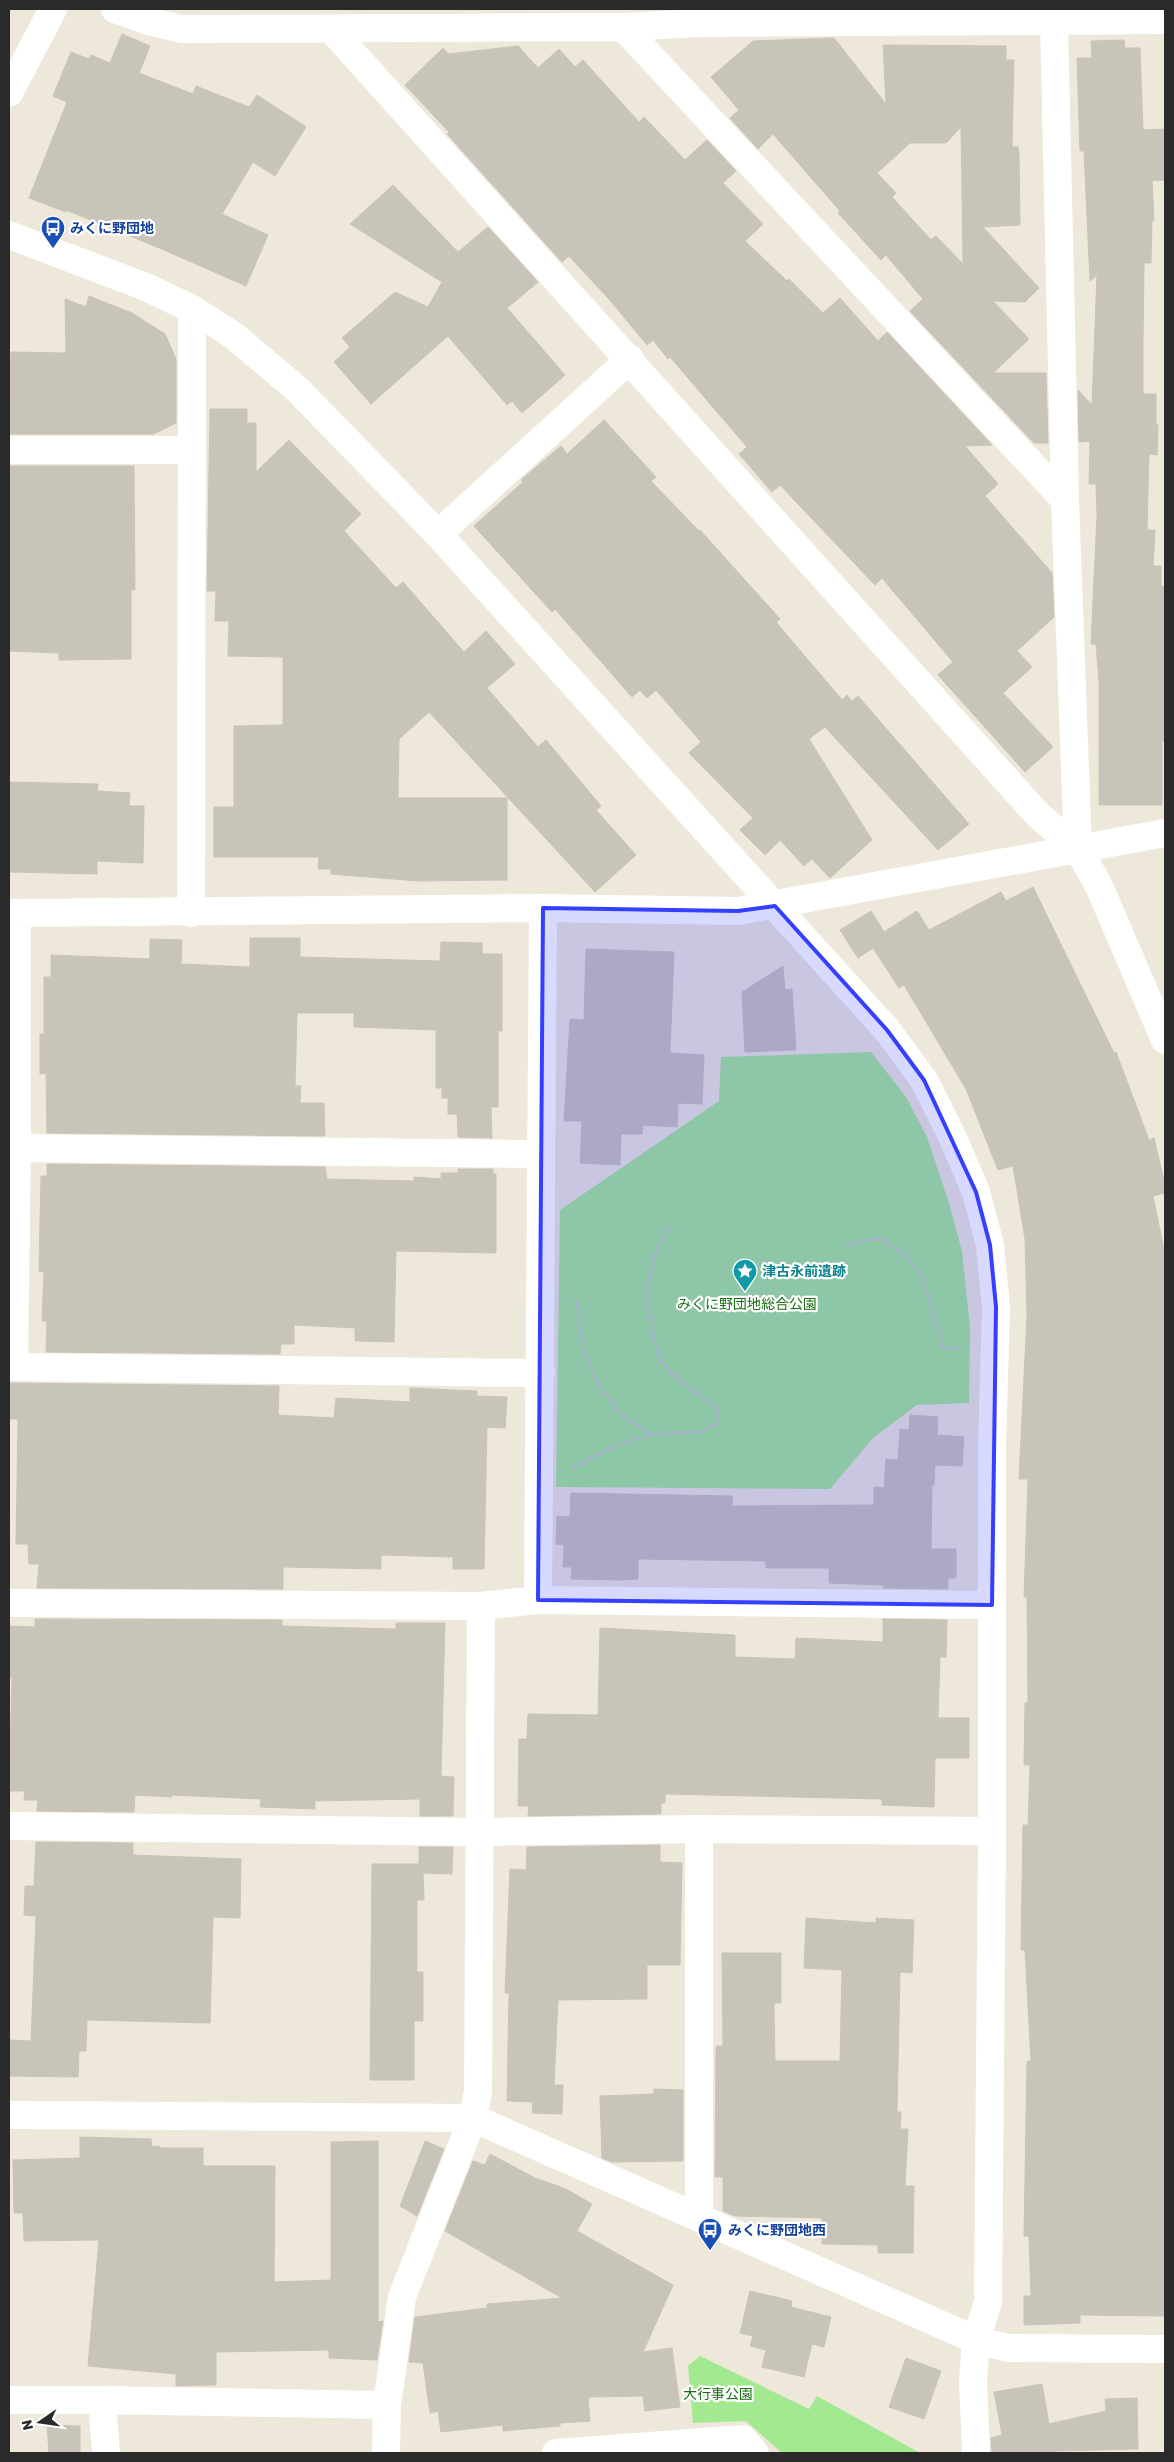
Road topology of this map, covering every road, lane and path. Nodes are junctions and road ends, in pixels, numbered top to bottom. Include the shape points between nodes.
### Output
1 (53, 9) edge
2 (115, 9) edge
3 (702, 16) edge
4 (1054, 20) junction
5 (1165, 20) edge
6 (624, 27) junction
7 (331, 29) junction
8 (9, 94) edge
9 (9, 235) edge
10 (192, 309) junction
11 (630, 359) junction
12 (9, 450) edge
13 (192, 450) junction
14 (1065, 500) junction
15 (438, 534) junction
16 (1165, 833) edge
17 (1078, 850) junction
18 (775, 906) junction
19 (543, 908) junction
20 (13, 913) edge
21 (191, 913) junction
22 (1165, 1040) edge
23 (17, 1148) junction
24 (540, 1154) junction
25 (672, 1226) dead end
26 (846, 1245) dead end
27 (576, 1299) dead end
28 (995, 1353) junction
29 (11, 1367) edge
30 (541, 1372) junction
31 (654, 1435) junction
32 (539, 1488) junction
33 (538, 1600) junction
34 (9, 1602) edge
35 (992, 1604) junction
36 (481, 1606) junction
37 (9, 1826) edge
38 (699, 1829) junction
39 (992, 1831) junction
40 (478, 1832) junction
41 (9, 2116) edge
42 (473, 2118) junction
43 (699, 2218) junction
44 (976, 2340) junction
45 (1165, 2349) edge
46 (9, 2400) edge
47 (102, 2400) junction
48 (387, 2405) junction
49 (106, 2453) edge
50 (386, 2453) edge
51 (565, 2453) edge
52 (755, 2453) edge
53 (976, 2453) edge

1 - 8 street
2 - 7 street via 181,29
3 - 4 street
3 - 6 street
4 - 5 street
4 - 14 street
6 - 7 street
6 - 14 street
7 - 11 street
9 - 10 street via 146,287
10 - 13 street
10 - 15 street via 233,335 296,389
11 - 15 street
11 - 17 street via 1032,807
12 - 13 street
13 - 21 street
14 - 17 street
15 - 18 street
16 - 17 street
17 - 18 street
17 - 22 street via 1099,886
18 - 19 street via 738,911
18 - 28 street via 887,1030 924,1080 953,1138 976,1192 990,1245 996,1307
19 - 21 street
19 - 24 street
20 - 21 street
20 - 23 street
23 - 24 street
23 - 29 street
24 - 30 street
25 - 31 path via 661,1239 652,1266 646,1302 650,1331 663,1363 718,1410 718,1423 698,1432
26 - 28 path via 880,1238 906,1256 923,1278 943,1347
27 - 31 path via 583,1349 599,1386 621,1414
28 - 35 street
29 - 30 street
30 - 32 street
31 - 32 path via 612,1447
32 - 33 street
33 - 35 street
33 - 36 street
34 - 36 street
35 - 39 street
36 - 40 street
37 - 40 street
38 - 39 street
38 - 40 street
38 - 43 street
39 - 44 street via 988,2302
40 - 42 street via 478,2092
41 - 42 street
42 - 43 street
42 - 48 street via 402,2297
43 - 44 street
44 - 45 street via 1008,2348
44 - 53 street via 972,2382
46 - 47 street
47 - 48 street
47 - 49 street
48 - 50 street
51 - 52 street via 743,2439

